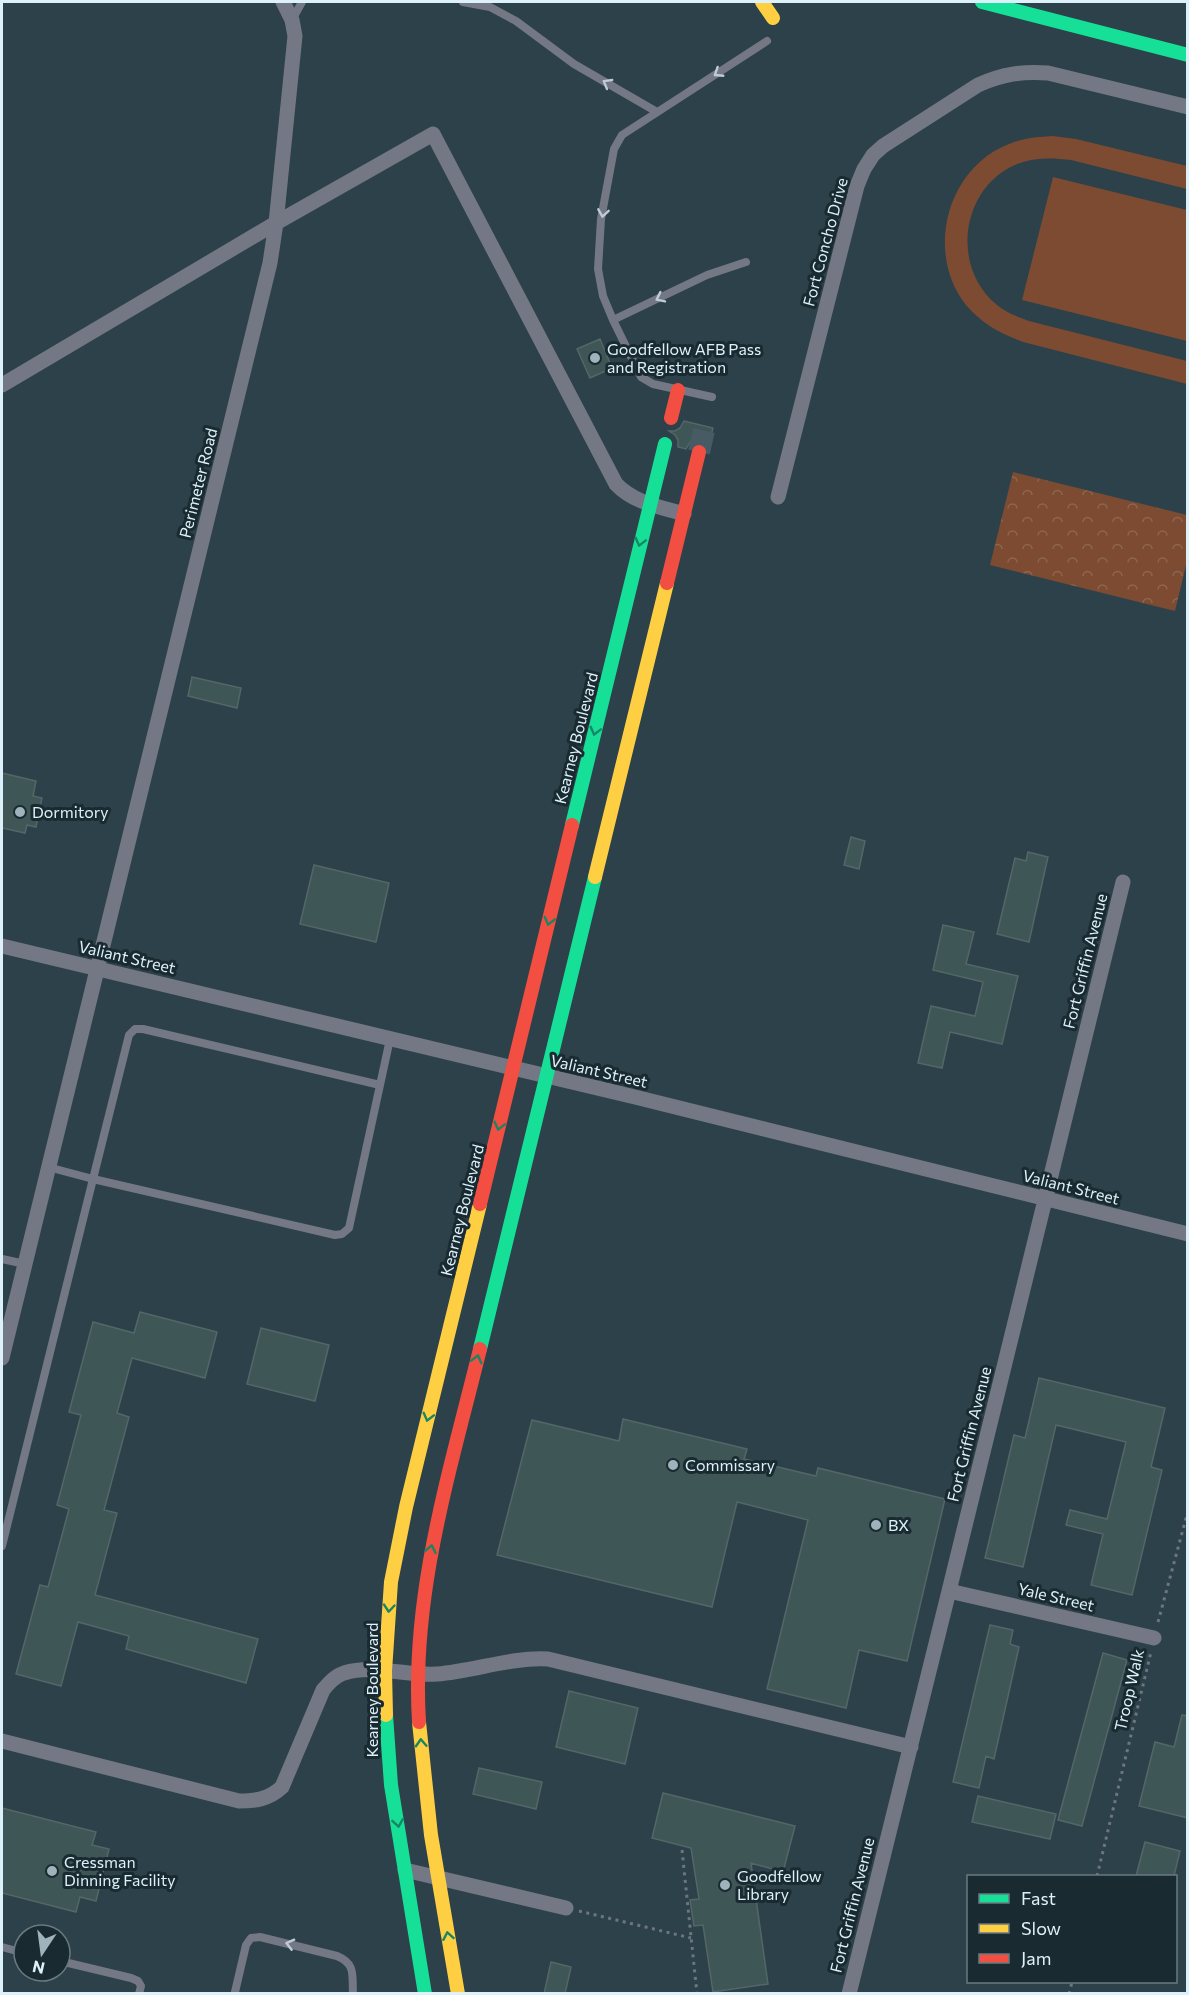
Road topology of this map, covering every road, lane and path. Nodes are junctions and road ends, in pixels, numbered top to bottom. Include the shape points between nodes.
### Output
1 (283, 2) edge
2 (302, 2) edge
3 (463, 2) edge
4 (762, 2) edge
5 (982, 2) edge
6 (773, 18) dead end
7 (292, 20) junction
8 (767, 41) dead end
9 (1188, 55) edge
10 (1188, 107) edge
11 (657, 112) junction
12 (276, 223) junction
13 (746, 262) dead end
14 (613, 320) junction
15 (2, 386) edge
16 (678, 390) junction
17 (712, 397) dead end
18 (671, 418) dead end
19 (665, 444) dead end
20 (699, 452) tunnel mouth
21 (778, 497) dead end
22 (649, 505) junction
23 (684, 514) junction
24 (1123, 882) dead end
25 (2, 946) edge
26 (98, 968) junction
27 (390, 1039) junction
28 (513, 1069) junction
29 (547, 1077) junction
30 (380, 1085) junction
31 (48, 1167) junction
32 (93, 1179) junction
33 (1045, 1200) junction
34 (1188, 1234) edge
35 (2, 1260) edge
36 (25, 1264) junction
37 (2, 1358) edge
38 (1188, 1511) edge
39 (2, 1546) edge
40 (950, 1591) junction
41 (1154, 1638) junction
42 (385, 1671) junction
43 (418, 1674) junction
44 (2, 1741) edge
45 (910, 1747) junction
46 (682, 1850) dead end
47 (405, 1870) junction
48 (1097, 1875) edge
49 (438, 1877) junction
50 (566, 1908) joint
51 (692, 1938) junction
52 (72, 1964) edge
53 (235, 1992) dead end
54 (139, 1994) edge
55 (353, 1994) edge
56 (424, 1994) edge
57 (458, 1994) edge
58 (698, 1994) edge
59 (849, 1994) edge

1 - 7 street, Perimeter Road
2 - 7 lane
11 -> 3 lane via 574,64 516,21 490,7
4 - 6 street
5 - 9 street
7 - 12 street, Perimeter Road via 295,36
8 -> 11 lane
10 - 21 street, Fort Concho Drive via 1048,73 1018,73 978,86 873,155 854,196
11 -> 14 lane via 622,135 614,149 598,268
12 - 15 street
12 - 22 street via 433,134 616,484 632,498
12 - 26 street, Perimeter Road via 264,292
13 -> 14 lane via 707,275
14 - 16 lane via 641,377
16 - 17 lane
16 - 18 street
19 - 22 street, Kearney Boulevard
20 - 23 street
22 - 23 street
22 -> 28 street, Kearney Boulevard
23 - 29 street
24 - 33 street, Fort Griffin Avenue
25 - 26 street, Valiant Street
26 - 27 street, Valiant Street
26 - 31 street, Perimeter Road
27 - 28 street, Valiant Street
27 - 30 lane
28 - 29 street, Valiant Street
28 -> 42 street, Kearney Boulevard via 399,1538 391,1582
29 - 33 street, Valiant Street
43 -> 29 street via 424,1592 435,1531
30 - 32 lane via 135,1029 129,1035
30 - 32 lane via 349,1228 342,1234 323,1233
31 - 32 lane
31 - 36 street, Perimeter Road
32 - 39 lane
33 - 34 street, Valiant Street
33 - 40 street, Fort Griffin Avenue
35 - 36 lane
36 - 37 street, Perimeter Road
38 - 41 path, Troop Walk
40 - 41 street, Yale Street
40 - 45 street, Fort Griffin Avenue
41 - 48 path, Troop Walk
42 - 43 street
42 - 44 street via 357,1670 332,1679 322,1690 282,1787 261,1800 239,1801
42 -> 47 street, Kearney Boulevard via 388,1754
43 - 45 street via 521,1659 548,1659
49 -> 43 street via 425,1795
45 - 59 street, Fort Griffin Avenue
46 - 51 path
47 - 49 street
47 - 56 street, Kearney Boulevard
49 - 50 street
57 -> 49 street
50 - 51 path
51 - 58 path
52 - 54 lane via 138,1981
55 -> 53 lane via 351,1967 346,1960 260,1937 251,1938 246,1944

